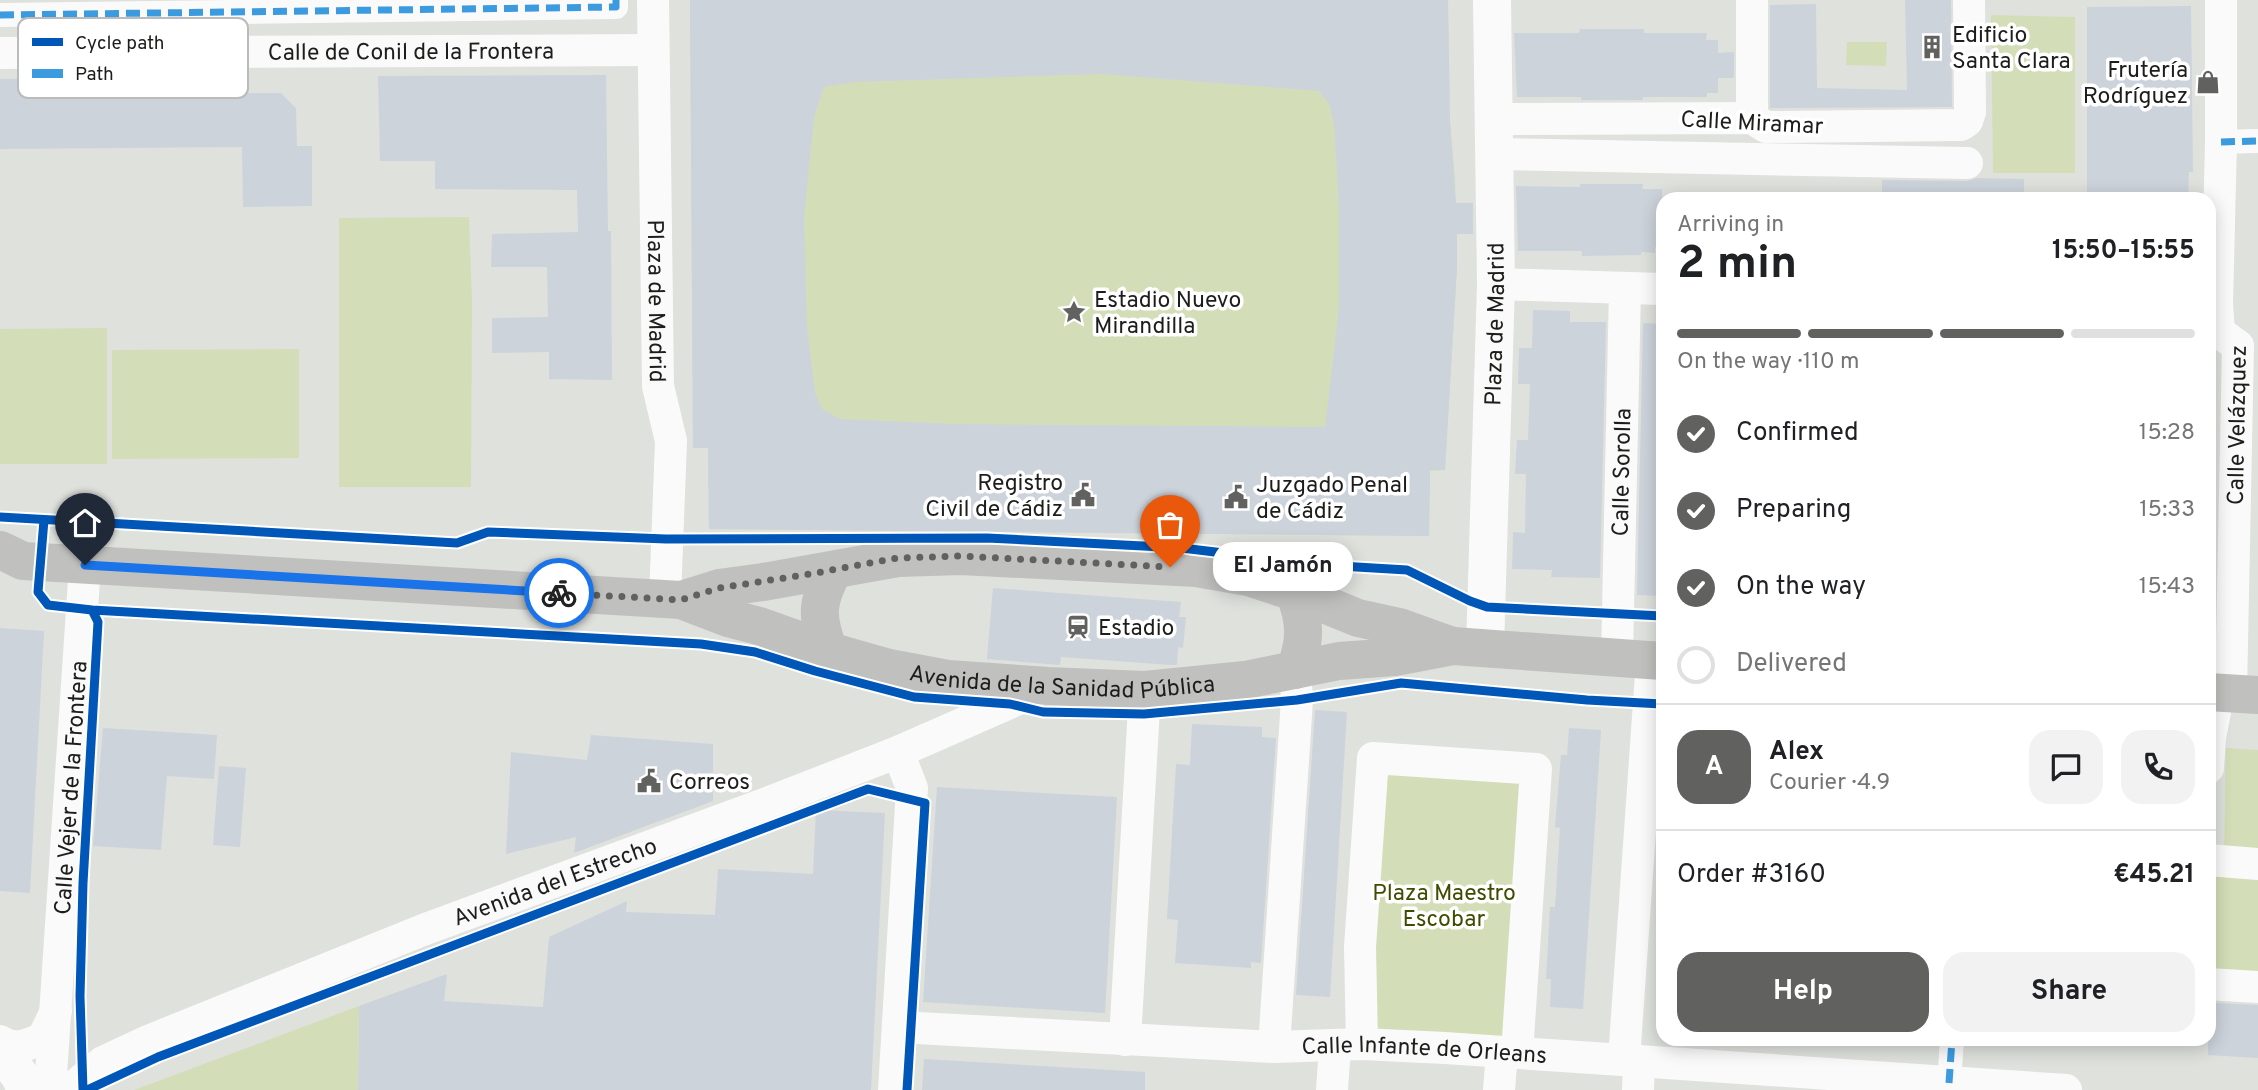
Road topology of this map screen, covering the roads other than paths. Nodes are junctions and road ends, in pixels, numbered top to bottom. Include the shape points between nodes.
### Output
1 (616, 0) edge
2 (653, 0) edge
3 (1492, 0) edge
4 (1752, 0) edge
5 (1969, 0) edge
6 (2221, 0) edge
7 (0, 15) edge
8 (653, 50) junction
9 (248, 52) edge
10 (0, 53) edge
11 (18, 53) edge
12 (1752, 118) junction
13 (1494, 136) junction
14 (2258, 141) edge
15 (2221, 142) junction
16 (1967, 163) dead end
17 (2216, 243) edge
18 (1496, 284) junction
19 (1626, 288) junction
20 (1656, 289) edge
21 (2216, 318) edge
22 (2248, 346) edge
23 (8, 562) edge
24 (85, 565) junction
25 (834, 570) junction
26 (1294, 592) junction
27 (673, 600) junction
28 (1469, 647) junction
29 (830, 651) junction
30 (1644, 660) edge
31 (1295, 670) junction
32 (1048, 686) junction
33 (1145, 690) junction
34 (2229, 693) edge
35 (2216, 723) edge
36 (898, 752) junction
37 (2216, 861) edge
38 (2258, 864) edge
39 (2216, 984) edge
40 (2258, 987) edge
41 (57, 1010) junction
42 (898, 1027) junction
43 (1125, 1040) junction
44 (0, 1041) edge
45 (1348, 1045) junction
46 (1952, 1046) edge
47 (1274, 1047) junction
48 (0, 1050) edge
49 (1509, 1053) junction
50 (1634, 1070) edge
51 (1949, 1083) junction
52 (26, 1090) edge
53 (50, 1090) edge
54 (70, 1090) edge
55 (894, 1090) edge
56 (1332, 1090) edge
57 (1499, 1090) edge
58 (2066, 1090) edge

1 - 7 street via 616,7
2 - 8 street, Plaza de Madrid
3 - 13 street, Plaza de Madrid
4 - 12 street
5 - 12 street, Calle Miramar via 1970,112 1961,125 1766,127
6 - 15 street, Calle Velázquez
8 - 9 street, Calle de Conil de la Frontera
8 - 27 street, Plaza de Madrid via 658,387 671,441
10 - 11 street, Calle de Conil de la Frontera
12 - 13 street, Calle Miramar
13 - 16 street, Calle Miramar
13 - 18 street, Plaza de Madrid
14 - 15 street
15 - 17 street, Calle Velázquez
18 - 19 street
18 - 28 street, Plaza de Madrid
19 - 20 street
19 - 30 street, Calle Sorolla
21 - 22 street, Calle Velázquez via 2219,332
22 - 34 street, Calle Velázquez
23 - 24 main road, Avenida de la Sanidad Pública
24 - 27 main road, Avenida de la Sanidad Pública
24 - 41 street, Calle Vejer de la Frontera
25 - 26 main road, Avenida de la Sanidad Pública via 898,558 961,556 1196,568 1248,577
25 - 27 main road, Avenida de la Sanidad Pública
25 - 29 main road via 818,609
26 - 28 main road, Avenida de la Sanidad Pública via 1358,618
26 - 31 main road via 1304,630
27 - 29 main road, Avenida de la Sanidad Pública
28 - 30 main road, Avenida de la Sanidad Pública
28 - 31 main road, Avenida de la Sanidad Pública
29 - 32 main road, Avenida de la Sanidad Pública via 948,679
30 - 50 street, Calle Sorolla
31 - 33 main road, Avenida de la Sanidad Pública
31 - 47 street via 1297,700
32 - 33 main road, Avenida de la Sanidad Pública
32 - 36 street, Avenida del Estrecho
33 - 43 street
34 - 35 street, Calle Velázquez
36 - 42 street via 912,788
36 - 54 street, Avenida del Estrecho via 447,921 148,1041 103,1062
37 - 38 street
39 - 40 street
41 - 44 street, Calle Vejer de la Frontera via 43,1038 24,1046 8,1047
41 - 53 street, Calle Vejer de la Frontera
42 - 43 street, Calle Infante de Orleans
42 - 55 street
43 - 47 street, Calle Infante de Orleans
45 - 47 street, Calle Infante de Orleans
45 - 49 street, Calle Infante de Orleans
45 - 49 street via 1373,758 1536,769
45 - 56 street
46 - 51 street
48 - 52 street
49 - 50 street, Calle Infante de Orleans
49 - 57 street
50 - 51 street, Calle Infante de Orleans
51 - 58 street, Calle Infante de Orleans

